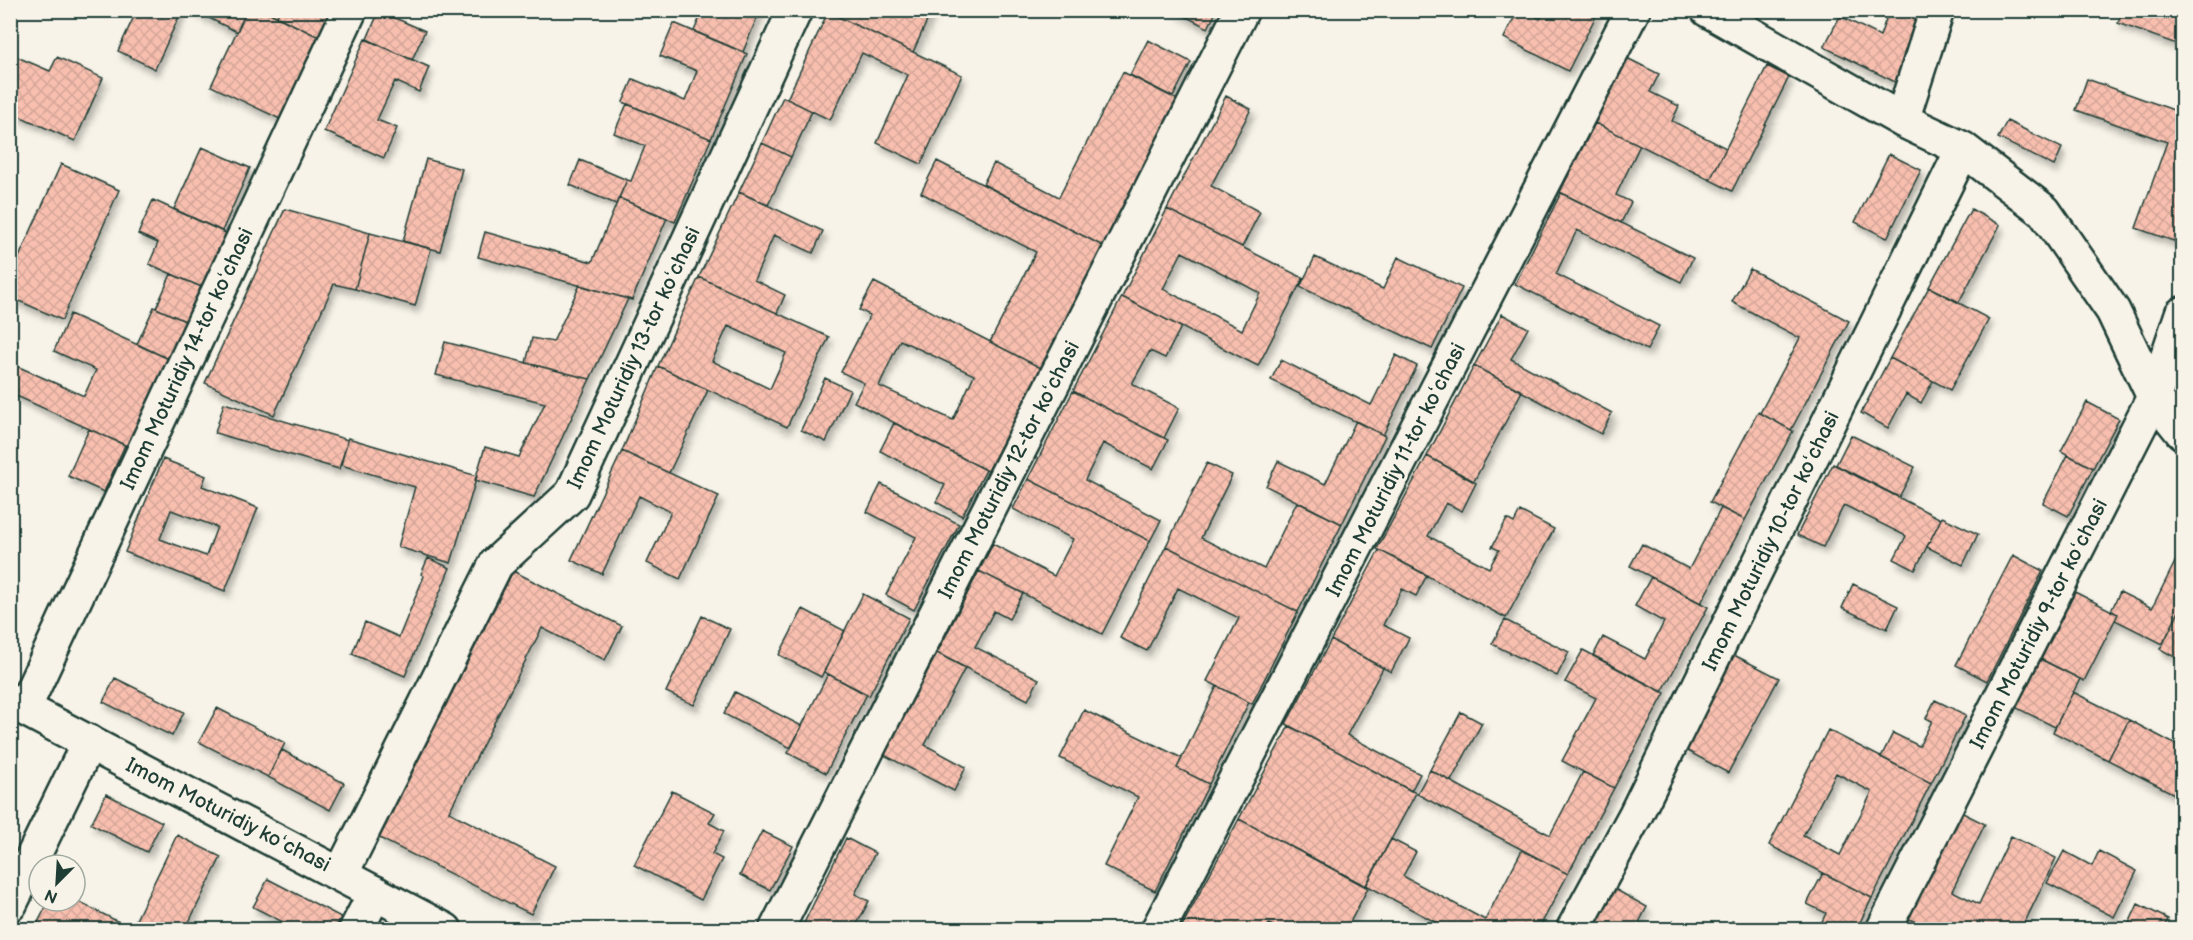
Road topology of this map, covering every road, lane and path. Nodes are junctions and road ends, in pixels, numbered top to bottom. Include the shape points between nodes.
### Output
1 (351, 10) edge
2 (795, 10) edge
3 (1242, 10) edge
4 (1633, 10) edge
5 (1708, 10) edge
6 (1937, 10) edge
7 (1902, 120) junction
8 (1963, 149) junction
9 (2182, 314) edge
10 (2154, 397) junction
11 (2182, 432) edge
12 (17, 704) edge
13 (89, 742) junction
14 (341, 874) junction
15 (375, 893) junction
16 (10, 904) edge
17 (356, 930) edge
18 (445, 930) edge
19 (776, 930) edge
20 (1158, 930) edge
21 (1573, 930) edge
22 (1883, 930) edge

1 - 12 street, Imom Moturidiy 14-tor koʻchasi
2 - 14 street, Imom Moturidiy 13-tor koʻchasi via 572,494 496,564
3 - 19 street, Imom Moturidiy 12-tor koʻchasi
4 - 20 street, Imom Moturidiy 11-tor koʻchasi
5 - 7 street
6 - 7 street
7 - 8 street
8 - 10 street via 2044,211 2113,311
8 - 21 street, Imom Moturidiy 10-tor koʻchasi via 1636,814
9 - 10 street, Imom Moturidiy 9-tor koʻchasi
10 - 11 street
10 - 22 street, Imom Moturidiy 9-tor koʻchasi
12 - 13 street, Imom Moturidiy koʻchasi
13 - 14 street, Imom Moturidiy koʻchasi
13 - 16 street
14 - 15 street, Imom Moturidiy koʻchasi
15 - 17 street
15 - 18 street, Imom Moturidiy koʻchasi

